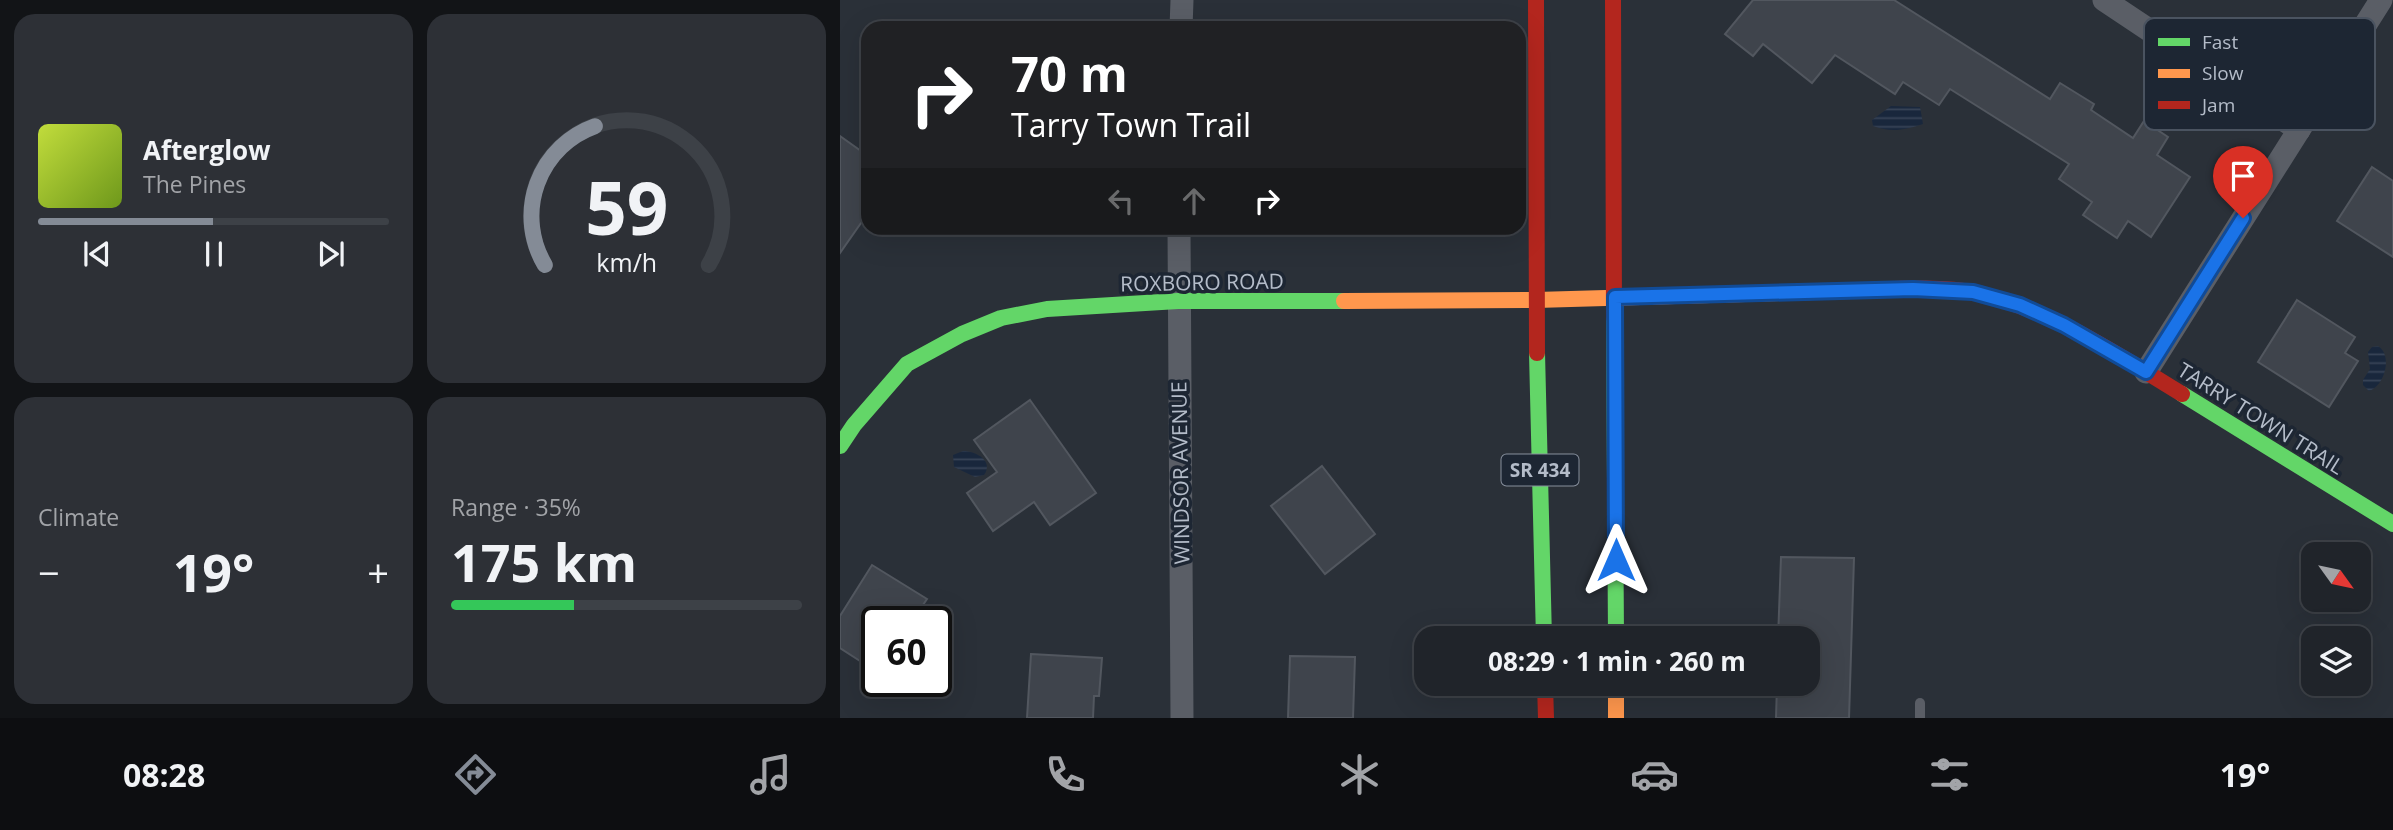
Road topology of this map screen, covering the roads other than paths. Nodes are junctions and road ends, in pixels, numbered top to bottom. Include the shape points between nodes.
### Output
1 (1182, 0) edge
2 (1536, 0) edge
3 (1613, 0) edge
4 (2104, 0) edge
5 (2381, 0) edge
6 (2370, 18) edge
7 (1181, 21) edge
8 (2144, 27) edge
9 (2299, 130) edge
10 (1179, 235) edge
11 (1615, 297) junction
12 (1536, 300) junction
13 (1178, 301) junction
14 (2146, 372) junction
15 (840, 446) edge
16 (2390, 516) edge
17 (1544, 626) edge
18 (1616, 626) edge
19 (1545, 696) edge
20 (1616, 696) edge
21 (1920, 703) dead end
22 (1182, 718) edge
23 (1546, 718) edge
24 (1616, 718) edge
25 (1920, 718) edge

1 - 7 street
2 - 12 street, SR 434
3 - 11 street
4 - 8 street
5 - 6 street
9 - 14 street
10 - 13 street, WINDSOR AVENUE
11 - 12 street, ROXBORO ROAD
11 - 14 street, TARRY TOWN TRAIL via 1913,289 1973,292 2020,305 2064,325
11 - 18 street
12 - 13 street, ROXBORO ROAD
12 - 17 street, SR 434
13 - 15 street, ROXBORO ROAD via 1047,309 1001,318 962,334 906,364
13 - 22 street, WINDSOR AVENUE
14 - 16 street, TARRY TOWN TRAIL
19 - 23 street
20 - 24 street
21 - 25 lane

